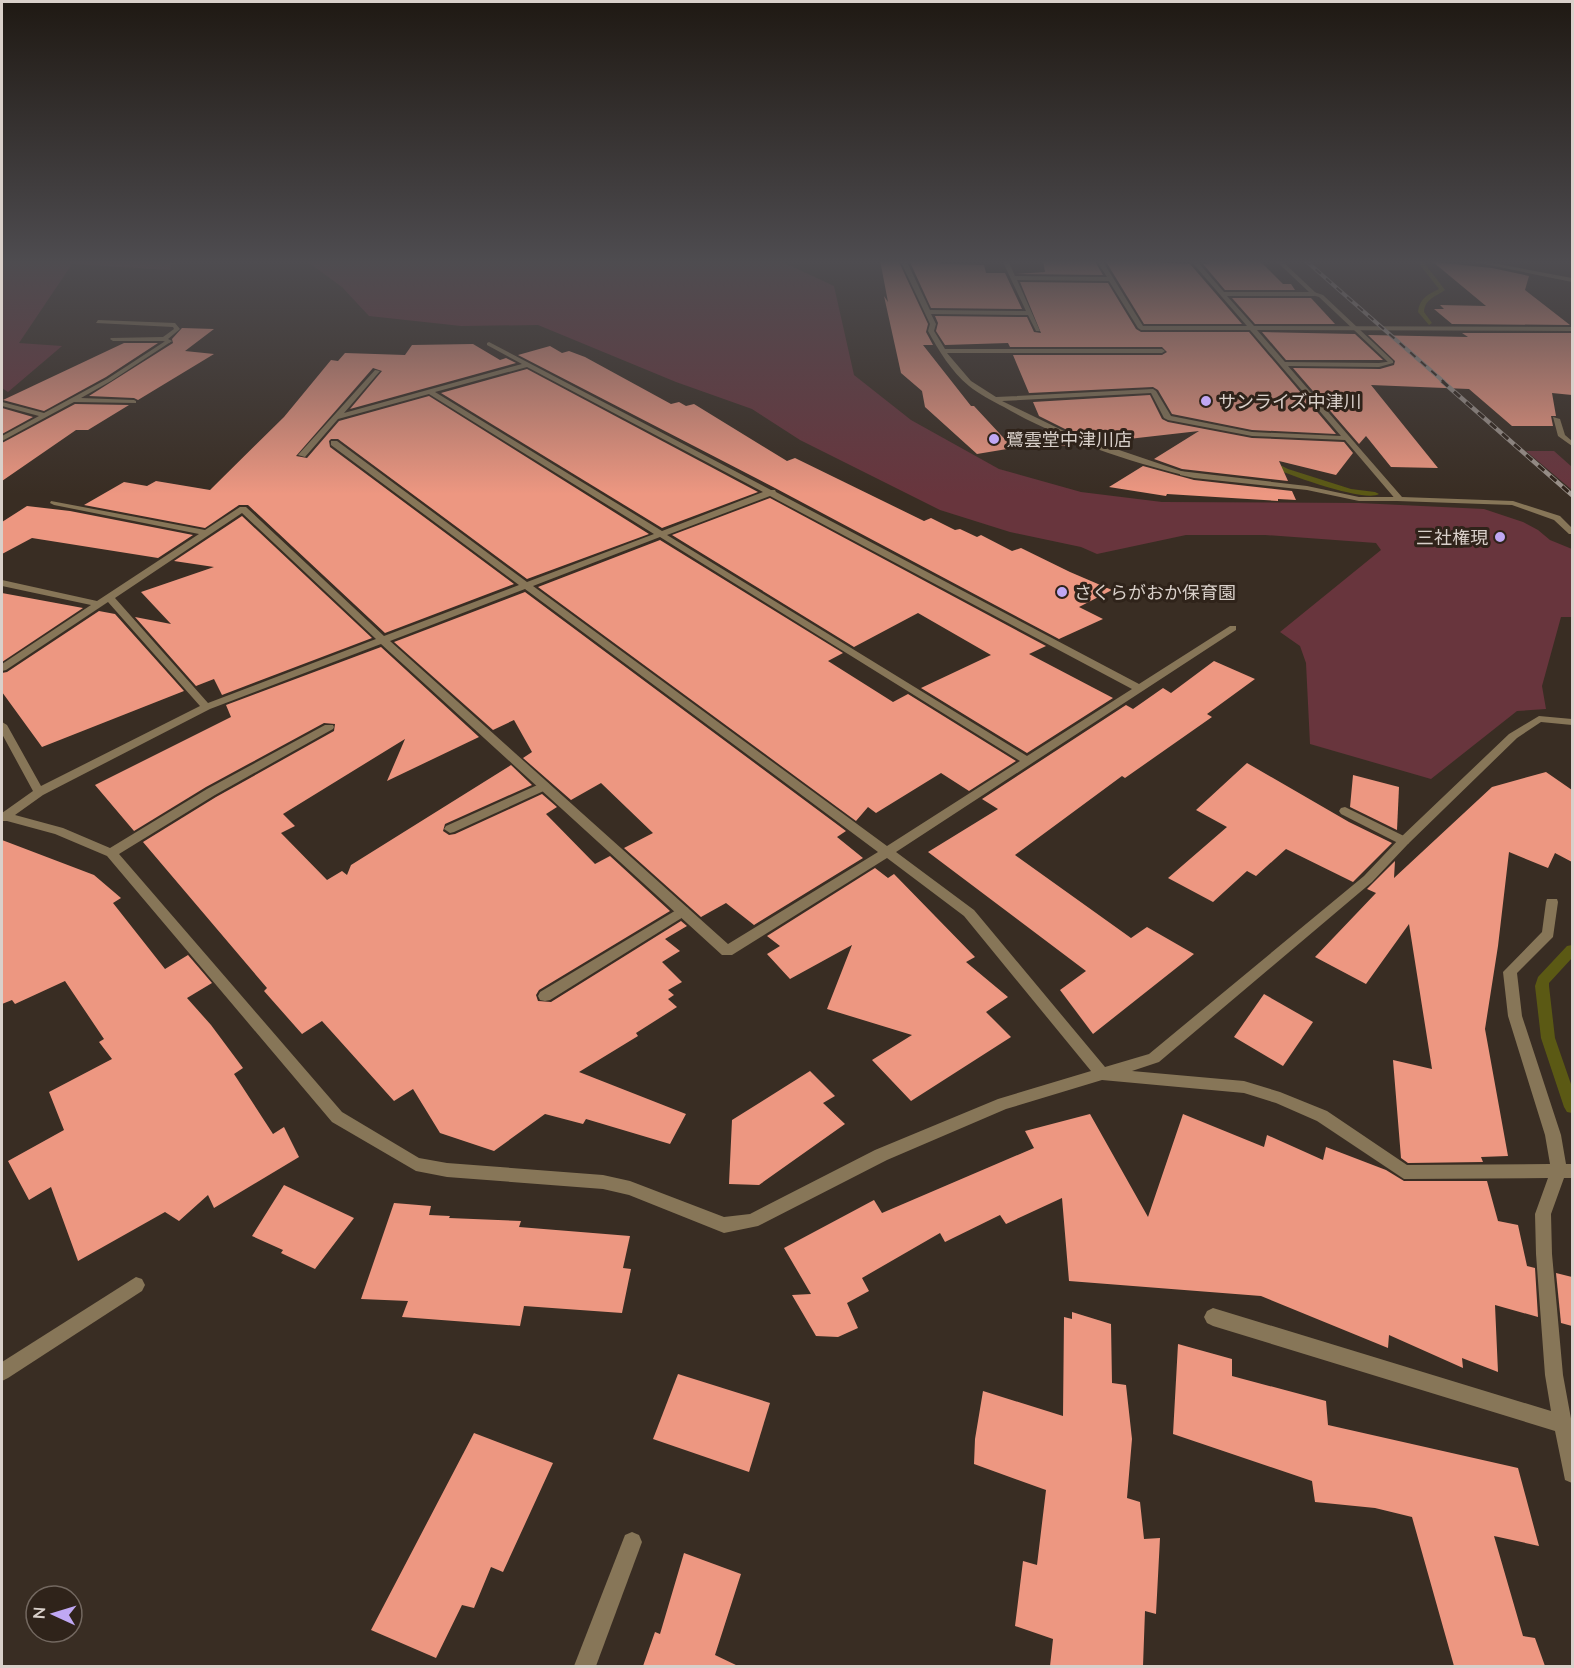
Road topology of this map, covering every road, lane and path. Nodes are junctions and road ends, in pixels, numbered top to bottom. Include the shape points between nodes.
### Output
1 (165, 338) edge
2 (935, 338) edge
3 (1259, 338) edge
4 (1366, 338) edge
5 (113, 339) dead end
6 (167, 340) junction
7 (489, 344) dead end
8 (944, 351) junction
9 (1162, 351) dead end
10 (529, 364) junction
11 (1284, 364) junction
12 (377, 371) dead end
13 (431, 392) junction
14 (995, 399) junction
15 (70, 400) junction
16 (134, 402) dead end
17 (2, 404) edge
18 (44, 415) junction
19 (336, 417) junction
20 (1556, 419) dead end
21 (1347, 438) junction
22 (2, 439) edge
23 (333, 443) dead end
24 (1572, 444) edge
25 (302, 454) dead end
26 (772, 492) junction
27 (1400, 499) junction
28 (54, 503) dead end
29 (1572, 532) edge
30 (207, 533) junction
31 (662, 533) junction
32 (2, 583) edge
33 (526, 585) junction
34 (109, 597) junction
35 (98, 604) junction
36 (1233, 628) dead end
37 (382, 639) junction
38 (2, 668) edge
39 (1139, 688) junction
40 (206, 707) junction
41 (1572, 722) edge
42 (2, 724) edge
43 (329, 728) dead end
44 (1027, 761) junction
45 (544, 786) junction
46 (39, 792) junction
47 (1344, 811) dead end
48 (3, 817) edge
49 (450, 829) dead end
50 (1404, 841) junction
51 (111, 852) junction
52 (886, 853) junction
53 (1552, 902) dead end
54 (683, 912) junction
55 (545, 996) dead end
56 (1102, 1074) junction
57 (1566, 1171) edge
58 (136, 1285) dead end
59 (1213, 1317) dead end
60 (2, 1372) edge
61 (1562, 1424) junction
62 (1572, 1473) edge
63 (632, 1542) dead end
64 (585, 1666) edge

1 - 6 street
2 - 8 street
3 - 11 street
4 - 11 street via 1391,362
5 - 6 street
6 - 15 street via 147,357
7 - 10 street
8 - 9 street
8 - 14 street via 970,383
10 - 13 street
10 - 26 street
11 - 21 street
12 - 19 street
13 - 19 street
13 - 31 street
14 - 21 street via 1153,392 1168,418 1252,434
14 - 27 street via 1080,441 1194,476 1307,488 1359,499
15 - 16 street
15 - 18 street
17 - 18 street
18 - 22 street
19 - 25 street
20 - 24 street via 1562,436
21 - 27 street
23 - 33 street
26 - 31 street
26 - 39 street
27 - 29 street via 1513,504 1557,518
28 - 30 street
30 - 34 street
30 - 37 street via 243,509
31 - 33 street
31 - 44 street
32 - 35 street
33 - 37 street
33 - 52 street
34 - 35 street
34 - 40 street
35 - 38 street
36 - 39 street
37 - 40 street
37 - 45 street
39 - 44 street
40 - 46 street
41 - 50 street via 1539,720 1513,736
42 - 46 street
43 - 51 street
44 - 52 street
45 - 49 street
45 - 54 street
46 - 48 street
47 - 50 street
48 - 51 street via 59,831
50 - 56 street via 1368,879 1154,1058
51 - 56 street via 337,1117 416,1164 447,1170 603,1182 630,1188 724,1225 752,1221 881,1155 1003,1104
52 - 54 street via 727,951
52 - 56 street via 969,913
53 - 57 street via 1548,934 1510,972 1515,1016
54 - 55 street
56 - 57 street via 1244,1087 1280,1098 1322,1116 1404,1172
57 - 61 street via 1544,1214 1554,1375
58 - 60 street
59 - 61 street
61 - 62 street
63 - 64 street

